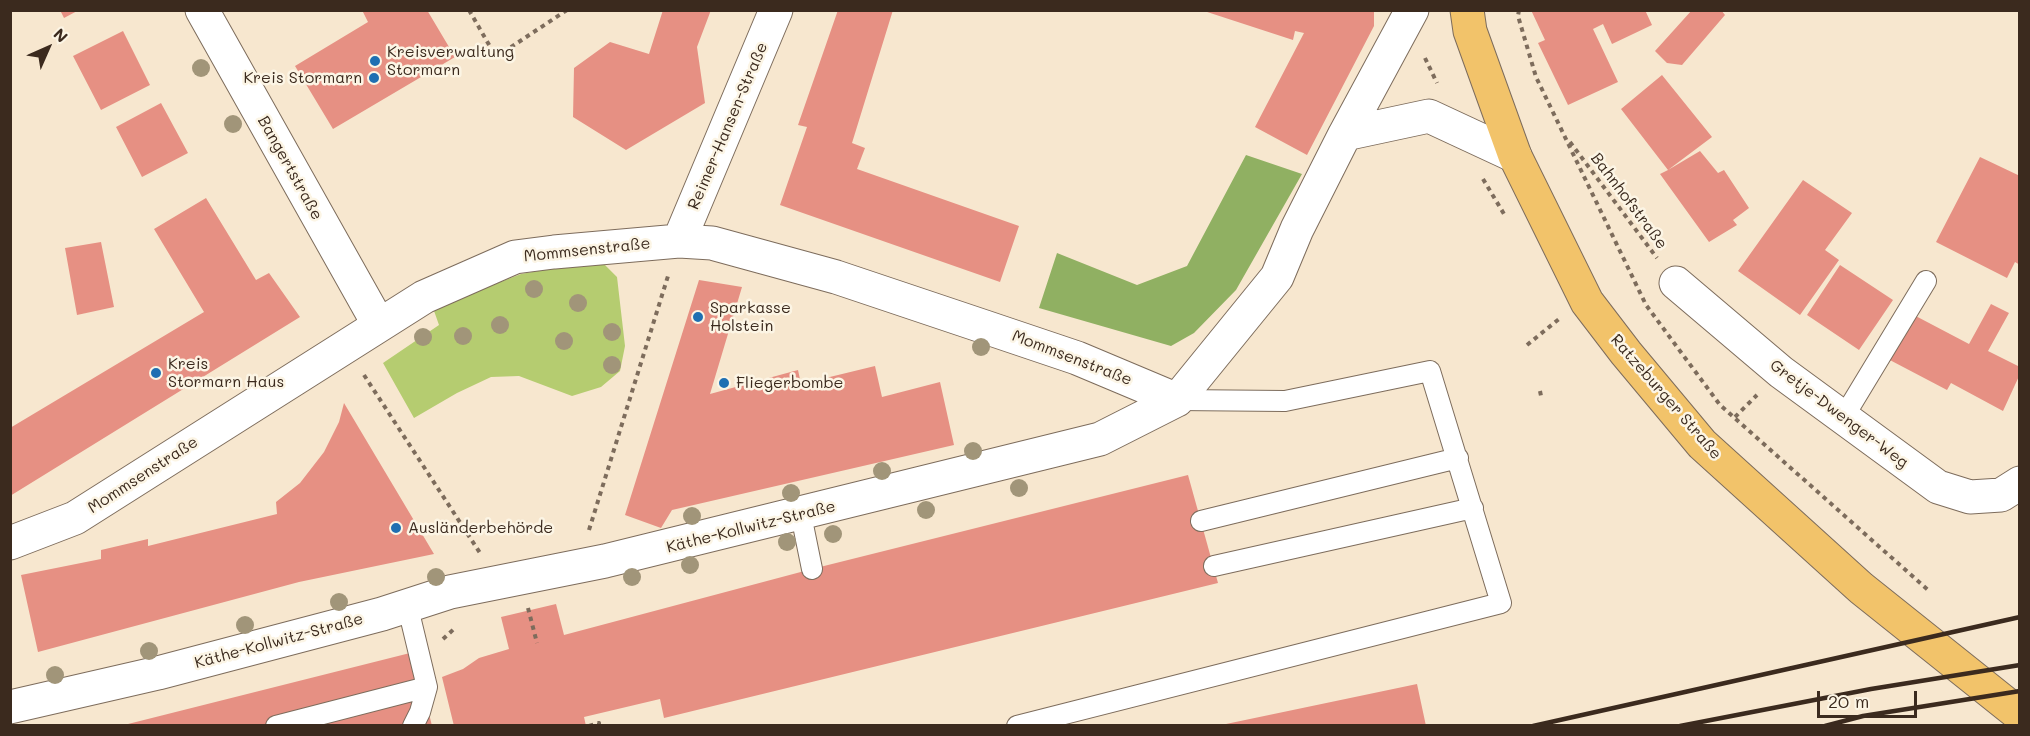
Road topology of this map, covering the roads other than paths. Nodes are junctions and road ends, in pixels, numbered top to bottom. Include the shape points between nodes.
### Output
1 (202, 10) edge
2 (776, 10) edge
3 (1412, 10) edge
4 (1467, 10) edge
5 (1345, 134) junction
6 (1515, 156) junction
7 (679, 241) junction
8 (1926, 281) dead end
9 (1676, 283) road end
10 (379, 324) junction
11 (1177, 400) junction
12 (1843, 418) junction
13 (1458, 458) junction
14 (2019, 483) edge
15 (1473, 508) junction
16 (801, 515) junction
17 (1201, 521) dead end
18 (10, 543) edge
19 (1214, 566) dead end
20 (812, 569) dead end
21 (408, 608) junction
22 (427, 687) junction
23 (10, 707) edge
24 (2019, 715) edge
25 (276, 726) edge
26 (413, 726) edge
27 (1017, 726) edge

1 - 10 street, Bangertstraße
2 - 7 street, Reimer-Hansen-Straße
3 - 5 street, Käthe-Kollwitz-Straße
4 - 6 main road, Ratzeburger Straße via 1470,31
5 - 6 street via 1429,116
5 - 11 street, Käthe-Kollwitz-Straße via 1277,277
6 - 24 main road, Ratzeburger Straße via 1587,302 1702,444 1861,588
7 - 10 street, Mommsenstraße via 515,257 424,297
7 - 11 street, Mommsenstraße via 712,243 836,277 1077,358
8 - 12 lane
9 - 12 street, Gretje-Dwenger-Weg via 1781,372
10 - 18 street, Mommsenstraße via 75,518
11 - 13 lane via 1285,401 1430,370
11 - 16 street, Käthe-Kollwitz-Straße via 1100,439
12 - 14 street, Gretje-Dwenger-Weg via 1938,487 1970,497 2001,495
13 - 15 lane
13 - 17 lane
15 - 19 lane
15 - 27 lane via 1501,603
16 - 20 lane
16 - 21 street, Käthe-Kollwitz-Straße via 450,592
21 - 22 lane
21 - 23 street, Käthe-Kollwitz-Straße
22 - 25 lane
22 - 26 lane

